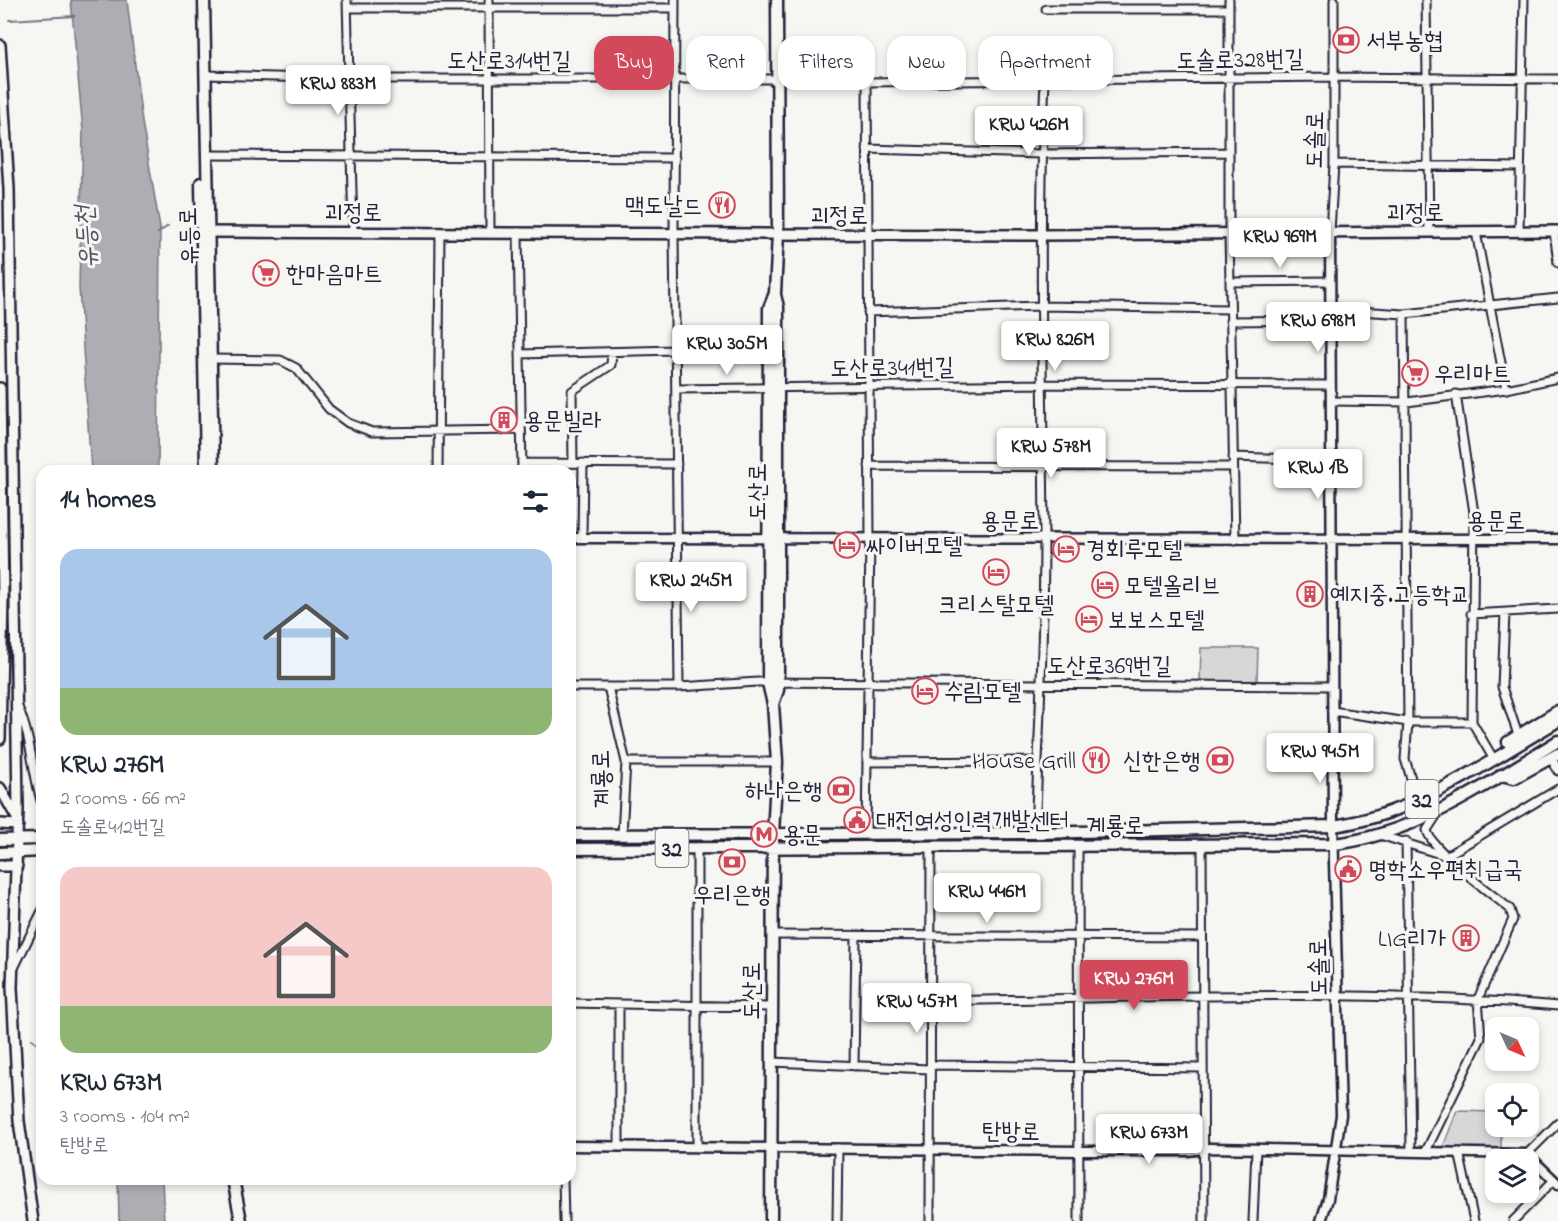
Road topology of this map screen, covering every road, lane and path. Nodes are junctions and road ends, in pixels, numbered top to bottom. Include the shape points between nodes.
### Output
1 (197, 0) edge
2 (204, 0) edge
3 (347, 0) edge
4 (777, 0) edge
5 (1229, 0) edge
6 (1334, 0) edge
7 (1426, 0) edge
8 (1524, 0) edge
9 (489, 4) edge
10 (675, 4) edge
11 (348, 8) junction
12 (1046, 9) dead end
13 (1229, 9) junction
14 (0, 45) edge
15 (205, 75) junction
16 (1334, 77) junction
17 (1230, 78) junction
18 (1427, 78) junction
19 (1522, 78) junction
20 (349, 79) junction
21 (489, 79) junction
22 (675, 79) junction
23 (777, 79) junction
24 (1113, 79) edge
25 (1558, 79) edge
26 (978, 81) edge
27 (1044, 90) edge
28 (3, 120) edge
29 (867, 149) junction
30 (1229, 152) junction
31 (1041, 154) junction
32 (207, 155) junction
33 (351, 156) junction
34 (489, 157) junction
35 (675, 158) junction
36 (1334, 164) junction
37 (1428, 165) junction
38 (1520, 167) junction
39 (353, 231) junction
40 (490, 231) junction
41 (1429, 231) junction
42 (1519, 231) junction
43 (1556, 231) edge
44 (206, 232) junction
45 (440, 232) junction
46 (518, 232) junction
47 (1330, 232) junction
48 (1476, 232) junction
49 (674, 233) junction
50 (1229, 233) junction
51 (778, 234) junction
52 (867, 234) junction
53 (1042, 235) junction
54 (1558, 263) edge
55 (1330, 281) junction
56 (1230, 282) junction
57 (1558, 298) edge
58 (1041, 306) junction
59 (1490, 307) junction
60 (1230, 309) junction
61 (1331, 309) junction
62 (868, 312) junction
63 (1404, 314) junction
64 (1331, 320) junction
65 (1230, 321) junction
66 (676, 350) junction
67 (612, 352) junction
68 (520, 354) junction
69 (212, 359) junction
70 (1558, 378) edge
71 (1040, 384) junction
72 (1231, 385) junction
73 (1331, 385) junction
74 (868, 387) junction
75 (0, 388) edge
76 (774, 388) junction
77 (676, 389) junction
78 (1506, 389) junction
79 (1456, 394) junction
80 (1331, 401) junction
81 (1407, 402) junction
82 (0, 412) edge
83 (438, 429) junction
84 (521, 430) junction
85 (0, 443) edge
86 (1233, 457) junction
87 (1331, 460) junction
88 (573, 463) junction
89 (583, 463) junction
90 (677, 464) junction
91 (206, 465) edge
92 (213, 465) edge
93 (438, 465) edge
94 (522, 465) edge
95 (548, 465) edge
96 (869, 466) junction
97 (1042, 466) junction
98 (1233, 467) junction
99 (576, 538) edge
100 (582, 538) junction
101 (678, 538) junction
102 (773, 538) junction
103 (870, 539) junction
104 (1044, 540) junction
105 (1235, 540) junction
106 (1407, 540) junction
107 (1473, 540) junction
108 (1558, 540) edge
109 (1332, 541) junction
110 (15, 597) junction
111 (1, 598) edge
112 (1558, 609) edge
113 (1505, 613) junction
114 (1471, 614) junction
115 (773, 682) junction
116 (868, 684) junction
117 (1040, 685) junction
118 (1332, 686) junction
119 (576, 687) edge
120 (608, 687) junction
121 (679, 687) junction
122 (16, 702) junction
123 (1332, 711) junction
124 (1558, 711) edge
125 (1558, 721) edge
126 (1408, 722) junction
127 (1472, 722) junction
128 (1518, 735) junction
129 (0, 739) edge
130 (1558, 741) edge
131 (1498, 756) junction
132 (1555, 756) edge
133 (1038, 761) junction
134 (626, 762) junction
135 (777, 762) junction
136 (867, 762) junction
137 (1558, 770) edge
138 (1501, 776) junction
139 (36, 783) edge
140 (0, 788) edge
141 (1558, 789) edge
142 (1418, 801) junction
143 (1438, 813) junction
144 (18, 822) junction
145 (0, 824) edge
146 (1333, 826) junction
147 (1035, 833) junction
148 (773, 834) junction
149 (866, 834) junction
150 (576, 835) edge
151 (622, 835) junction
152 (1380, 835) junction
153 (2, 838) edge
154 (18, 839) junction
155 (36, 839) edge
156 (1406, 841) junction
157 (1335, 844) junction
158 (1078, 846) junction
159 (1202, 846) junction
160 (932, 847) junction
161 (697, 848) junction
162 (773, 848) junction
163 (576, 849) edge
164 (36, 851) edge
165 (18, 852) junction
166 (1, 854) edge
167 (1446, 855) junction
168 (0, 866) edge
169 (17, 866) junction
170 (36, 923) edge
171 (773, 936) junction
172 (856, 936) junction
173 (932, 936) junction
174 (1080, 936) junction
175 (1202, 937) junction
176 (14, 968) junction
177 (1338, 995) junction
178 (1409, 996) junction
179 (1203, 997) junction
180 (1079, 999) junction
181 (1478, 999) junction
182 (930, 1002) junction
183 (576, 1003) edge
184 (619, 1005) junction
185 (697, 1006) junction
186 (1558, 1006) edge
187 (772, 1007) junction
188 (772, 1062) junction
189 (854, 1066) junction
190 (1079, 1067) junction
191 (1203, 1068) junction
192 (929, 1069) junction
193 (1558, 1123) edge
194 (576, 1146) edge
195 (619, 1146) junction
196 (697, 1147) junction
197 (771, 1147) junction
198 (838, 1148) junction
199 (930, 1149) junction
200 (1203, 1149) junction
201 (1256, 1149) junction
202 (1532, 1149) edge
203 (1336, 1150) junction
204 (1079, 1151) junction
205 (1411, 1151) junction
206 (1426, 1151) junction
207 (1459, 1152) junction
208 (1485, 1153) edge
209 (1539, 1166) edge
210 (1556, 1182) edge
211 (234, 1185) edge
212 (563, 1185) edge
213 (33, 1221) edge
214 (241, 1221) edge
215 (564, 1221) edge
216 (771, 1221) edge
217 (837, 1221) edge
218 (930, 1221) edge
219 (1078, 1221) edge
220 (1204, 1221) edge
221 (1253, 1221) edge
222 (1321, 1221) edge
223 (1474, 1221) edge
224 (1513, 1221) edge

1 - 44 main road, 유등로
2 - 15 main road, 유등로
3 - 11 street
4 - 23 main road, 도산로
5 - 13 street
6 - 16 street, 도솔로
7 - 18 street
8 - 19 street
9 - 10 street
9 - 11 street
9 - 21 street
10 - 22 street
11 - 20 street
12 - 13 street
13 - 17 street
14 - 28 main road
15 - 20 street, 도산로314번길
15 - 32 main road, 유등로
16 - 17 street, 도솔로328번길
16 - 18 street, 도솔로328번길
16 - 36 street, 도솔로
17 - 24 street, 도솔로328번길
17 - 30 street
18 - 19 street, 도솔로328번길
18 - 37 street
19 - 25 street, 도솔로328번길
19 - 38 street
20 - 21 street, 도산로314번길
20 - 33 street
21 - 22 street, 도산로314번길
21 - 34 street
22 - 23 street, 도산로314번길
22 - 35 street
23 - 51 main road, 도산로
26 - 29 street, 도솔로328번길 via 867,82
27 - 31 street
28 - 110 main road
29 - 31 street
29 - 52 street, 도솔로328번길
30 - 31 street
30 - 50 street
31 - 53 street
32 - 33 street
32 - 44 main road, 유등로
33 - 34 street
33 - 39 street
34 - 35 street
34 - 40 street
35 - 49 street
36 - 37 street
36 - 47 street, 도솔로
37 - 38 street
37 - 41 street
38 - 42 street
39 - 44 main road, 괴정로
39 - 45 main road, 괴정로
40 - 45 main road, 괴정로
40 - 46 main road, 괴정로
41 - 47 main road, 괴정로
41 - 48 main road, 괴정로
42 - 43 main road, 괴정로
42 - 48 main road, 괴정로
43 - 54 street, 괴정로
44 - 69 main road, 유등로
44 - 91 main road, 유등로
45 - 83 street
46 - 49 main road, 괴정로
46 - 68 street
47 - 50 main road, 괴정로
47 - 55 street, 도솔로
48 - 59 street, 괴정로
49 - 51 main road, 괴정로
49 - 66 street
50 - 53 main road, 괴정로
50 - 56 street
51 - 52 main road, 괴정로
51 - 76 main road, 도산로 via 775,292 769,308
52 - 53 main road, 괴정로
52 - 62 street, 도솔로328번길
53 - 58 street
55 - 56 street
55 - 61 street, 도솔로
56 - 60 street
57 - 59 street
58 - 60 street
58 - 62 street
58 - 71 street
59 - 63 street
59 - 78 street, 괴정로
60 - 65 street
61 - 63 street
61 - 64 street, 도솔로
62 - 74 street, 도솔로328번길
63 - 81 street
64 - 65 street
64 - 73 street, 도솔로
65 - 72 street
66 - 67 street
66 - 77 street
67 - 68 street
67 - 88 street via 611,365 572,390
68 - 84 street
69 - 83 street via 280,360 296,369 328,409 348,423 372,432
69 - 92 main road, 유등로
70 - 78 street
71 - 72 street, 도산로341번길
71 - 74 street, 도산로341번길
71 - 97 street
72 - 73 street, 도산로341번길
72 - 86 street
73 - 80 street, 도솔로
74 - 76 street, 도산로341번길
74 - 96 street, 도솔로328번길
75 - 82 main road
76 - 77 street
76 - 102 main road, 도산로
77 - 90 street
78 - 79 street
79 - 81 street
79 - 107 street via 1474,513
80 - 81 street
80 - 87 street, 도솔로
81 - 106 street
82 - 85 main road
83 - 84 street
83 - 93 street
84 - 94 street
85 - 111 main road
86 - 87 street
86 - 98 street
87 - 109 street, 도솔로
88 - 89 street
88 - 95 street
89 - 90 street
89 - 100 street
90 - 101 street
96 - 97 street
96 - 103 street, 도솔로328번길
97 - 98 street
97 - 104 street
98 - 105 street
99 - 100 street, 용문로
100 - 101 street, 용문로
101 - 102 street, 용문로
101 - 121 street
102 - 103 street, 용문로
102 - 115 main road, 도산로
103 - 104 street, 용문로
103 - 116 street, 도솔로328번길
104 - 105 street, 용문로
104 - 117 street
105 - 109 street, 용문로
106 - 107 street, 용문로
106 - 109 street, 용문로
106 - 126 street
107 - 108 street, 용문로
107 - 114 street
109 - 118 street, 도솔로
110 - 111 street
110 - 122 main road
111 - 129 main road
112 - 113 street
113 - 114 street
113 - 128 street via 1502,687
114 - 127 street
115 - 116 street, 도산로369번길
115 - 121 street, 도산로369번길
115 - 135 main road, 도산로
116 - 117 street, 도산로369번길
116 - 136 street, 도솔로328번길
117 - 118 street, 도산로369번길
117 - 133 street
118 - 123 street, 도솔로
119 - 120 street, 도산로369번길
120 - 121 street, 도산로369번길
120 - 134 street, 계룡로
122 - 139 street via 28,730
122 - 144 main road
123 - 126 street
123 - 146 street, 도솔로
124 - 128 main road, 계룡로 / 32
125 - 131 main road, 계룡로 / 32
126 - 127 street
126 - 142 street via 1405,759
127 - 131 street
128 - 131 main road, 계룡로 / 32
130 - 138 main road, 계룡로 / 32
131 - 142 main road, 계룡로 / 32
132 - 137 street
132 - 138 main road, 계룡로 / 32 via 1514,778
133 - 136 street
133 - 147 street
134 - 135 street
134 - 151 street, 계룡로
135 - 148 main road, 도산로
136 - 149 street, 도솔로328번길
138 - 143 main road, 계룡로 / 32
140 - 144 main road
141 - 167 street
142 - 146 main road, 계룡로 / 32 via 1356,823
143 - 152 main road, 계룡로 / 32
143 - 167 street via 1427,830 1430,839
144 - 145 main road
144 - 154 main road
146 - 147 main road, 계룡로 / 32
146 - 157 street, 도솔로
147 - 149 main road, 계룡로 / 32
148 - 149 main road, 계룡로 / 32
148 - 151 main road, 계룡로 / 32
148 - 162 main road, 도산로
150 - 151 main road, 계룡로 / 32
152 - 156 street
152 - 157 main road, 계룡로 / 32
153 - 154 main road
154 - 155 main road
154 - 165 main road
156 - 167 street
156 - 178 street
157 - 159 main road, 계룡로 / 32
157 - 177 street, 도솔로
158 - 159 main road, 계룡로 / 32
158 - 160 main road, 계룡로 / 32
158 - 174 street
159 - 175 street
160 - 162 main road, 계룡로 / 32
160 - 173 street
161 - 162 main road, 계룡로 / 32
161 - 163 main road, 계룡로 / 32
161 - 185 street
162 - 171 main road, 도산로
164 - 165 main road
165 - 166 main road
165 - 169 main road
167 - 181 street via 1510,909 1513,920
168 - 169 main road
169 - 176 main road
170 - 176 street
171 - 172 street
171 - 187 main road, 도산로
172 - 173 street
172 - 189 street
173 - 174 street
173 - 182 street
174 - 175 street
174 - 180 street
175 - 179 street
176 - 213 main road via 19,1120
177 - 178 street
177 - 179 street
177 - 203 street, 도솔로 via 1341,1115
178 - 181 street
178 - 205 street
179 - 180 street
179 - 191 street
180 - 182 street
180 - 190 street
181 - 186 street
181 - 206 street via 1481,1038
182 - 192 street
183 - 184 street
184 - 185 street
184 - 195 street
185 - 187 street
185 - 196 street
187 - 188 main road, 도산로
188 - 189 street
188 - 197 main road, 도산로
189 - 192 street
190 - 191 street
190 - 192 street via 934,1065
190 - 204 street
191 - 200 street
192 - 199 street
193 - 202 street
194 - 195 street, 탄방로
195 - 196 street, 탄방로
196 - 197 street, 탄방로
197 - 198 street, 탄방로
197 - 216 main road, 도산로
198 - 199 street, 탄방로
198 - 217 street
199 - 204 street, 탄방로
199 - 218 street
200 - 201 street, 탄방로
200 - 204 street, 탄방로
200 - 220 street
201 - 203 street, 탄방로
201 - 221 street
203 - 205 street, 탄방로
203 - 222 street, 도솔로
204 - 219 street
205 - 206 street, 탄방로
206 - 207 street, 탄방로
207 - 208 street, 탄방로
207 - 223 street
209 - 210 street
210 - 224 street
211 - 214 main road
212 - 215 street

